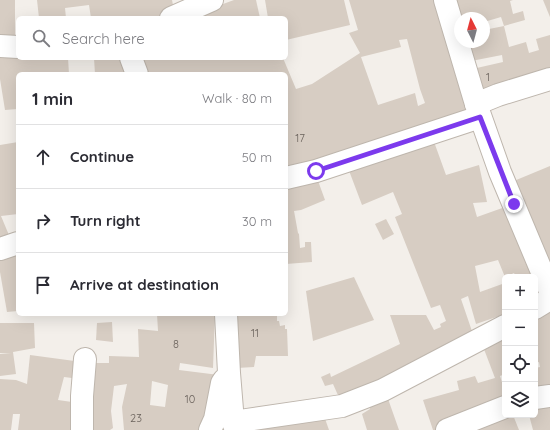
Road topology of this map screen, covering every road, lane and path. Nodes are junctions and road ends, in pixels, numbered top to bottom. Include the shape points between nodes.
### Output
1 (212, 0) edge
2 (445, 0) edge
3 (176, 16) edge
4 (0, 46) edge
5 (16, 48) edge
6 (131, 60) edge
7 (136, 72) edge
8 (550, 79) edge
9 (478, 110) junction
10 (288, 178) edge
11 (16, 244) edge
12 (0, 250) edge
13 (550, 290) edge
14 (550, 299) edge
15 (538, 306) edge
16 (226, 316) edge
17 (502, 328) edge
18 (85, 359) dead end
19 (229, 373) junction
20 (550, 396) edge
21 (538, 398) edge
22 (502, 408) edge
23 (234, 426) edge
24 (82, 430) edge
25 (210, 430) edge
26 (446, 430) edge

1 - 3 street
2 - 9 street
4 - 5 street
6 - 7 street
8 - 9 street via 498,95
9 - 10 street via 316,171
9 - 13 street via 500,172
11 - 12 street
14 - 15 street
16 - 19 street
17 - 23 street via 384,390 342,406
18 - 24 street
19 - 23 street
19 - 25 street via 222,382 215,419
20 - 21 street
22 - 26 street

